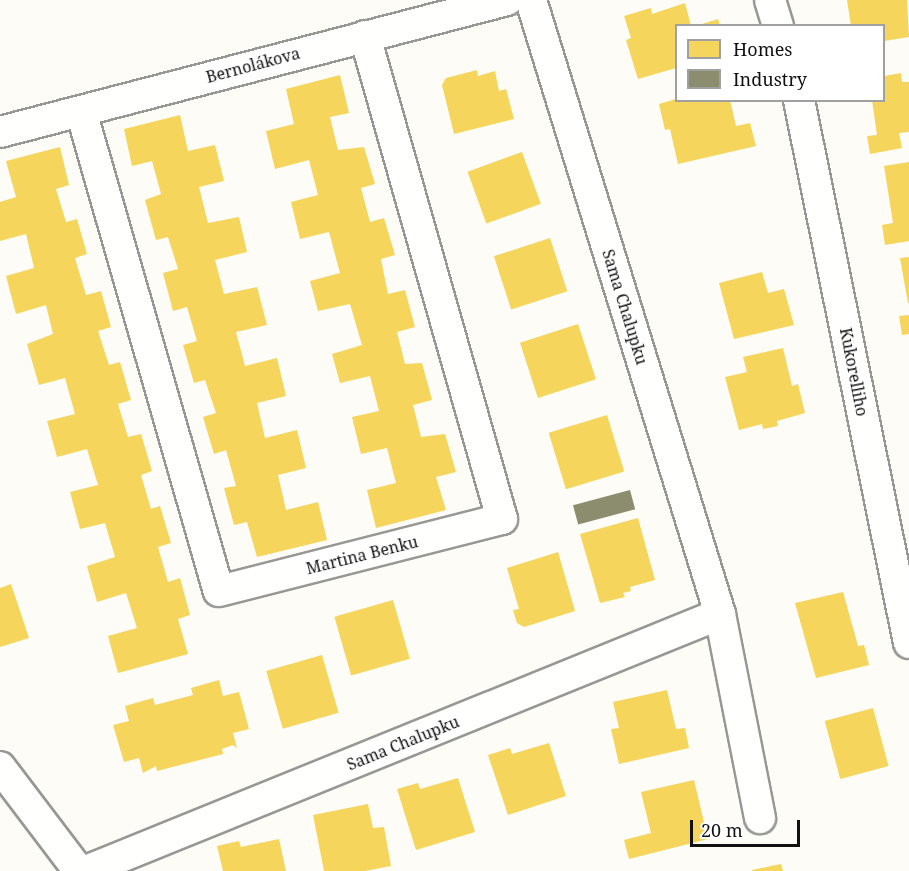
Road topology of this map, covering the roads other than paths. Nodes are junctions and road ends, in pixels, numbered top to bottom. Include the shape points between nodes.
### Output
1 (507, 0) edge
2 (531, 0) edge
3 (770, 0) edge
4 (777, 24) edge
5 (365, 36) junction
6 (799, 102) edge
7 (81, 111) junction
8 (0, 132) edge
9 (720, 614) junction
10 (909, 643) edge
11 (0, 767) edge
12 (760, 818) dead end
13 (79, 871) edge
14 (86, 871) edge

1 - 5 street, Bernolákova
2 - 9 street, Sama Chalupku
3 - 4 street
5 - 7 street, Bernolákova
5 - 7 street, Martina Benku via 502,519 219,591
6 - 10 street, Kukorelliho
7 - 8 street, Bernolákova
9 - 12 street, Sama Chalupku
9 - 14 street, Sama Chalupku
11 - 13 street

